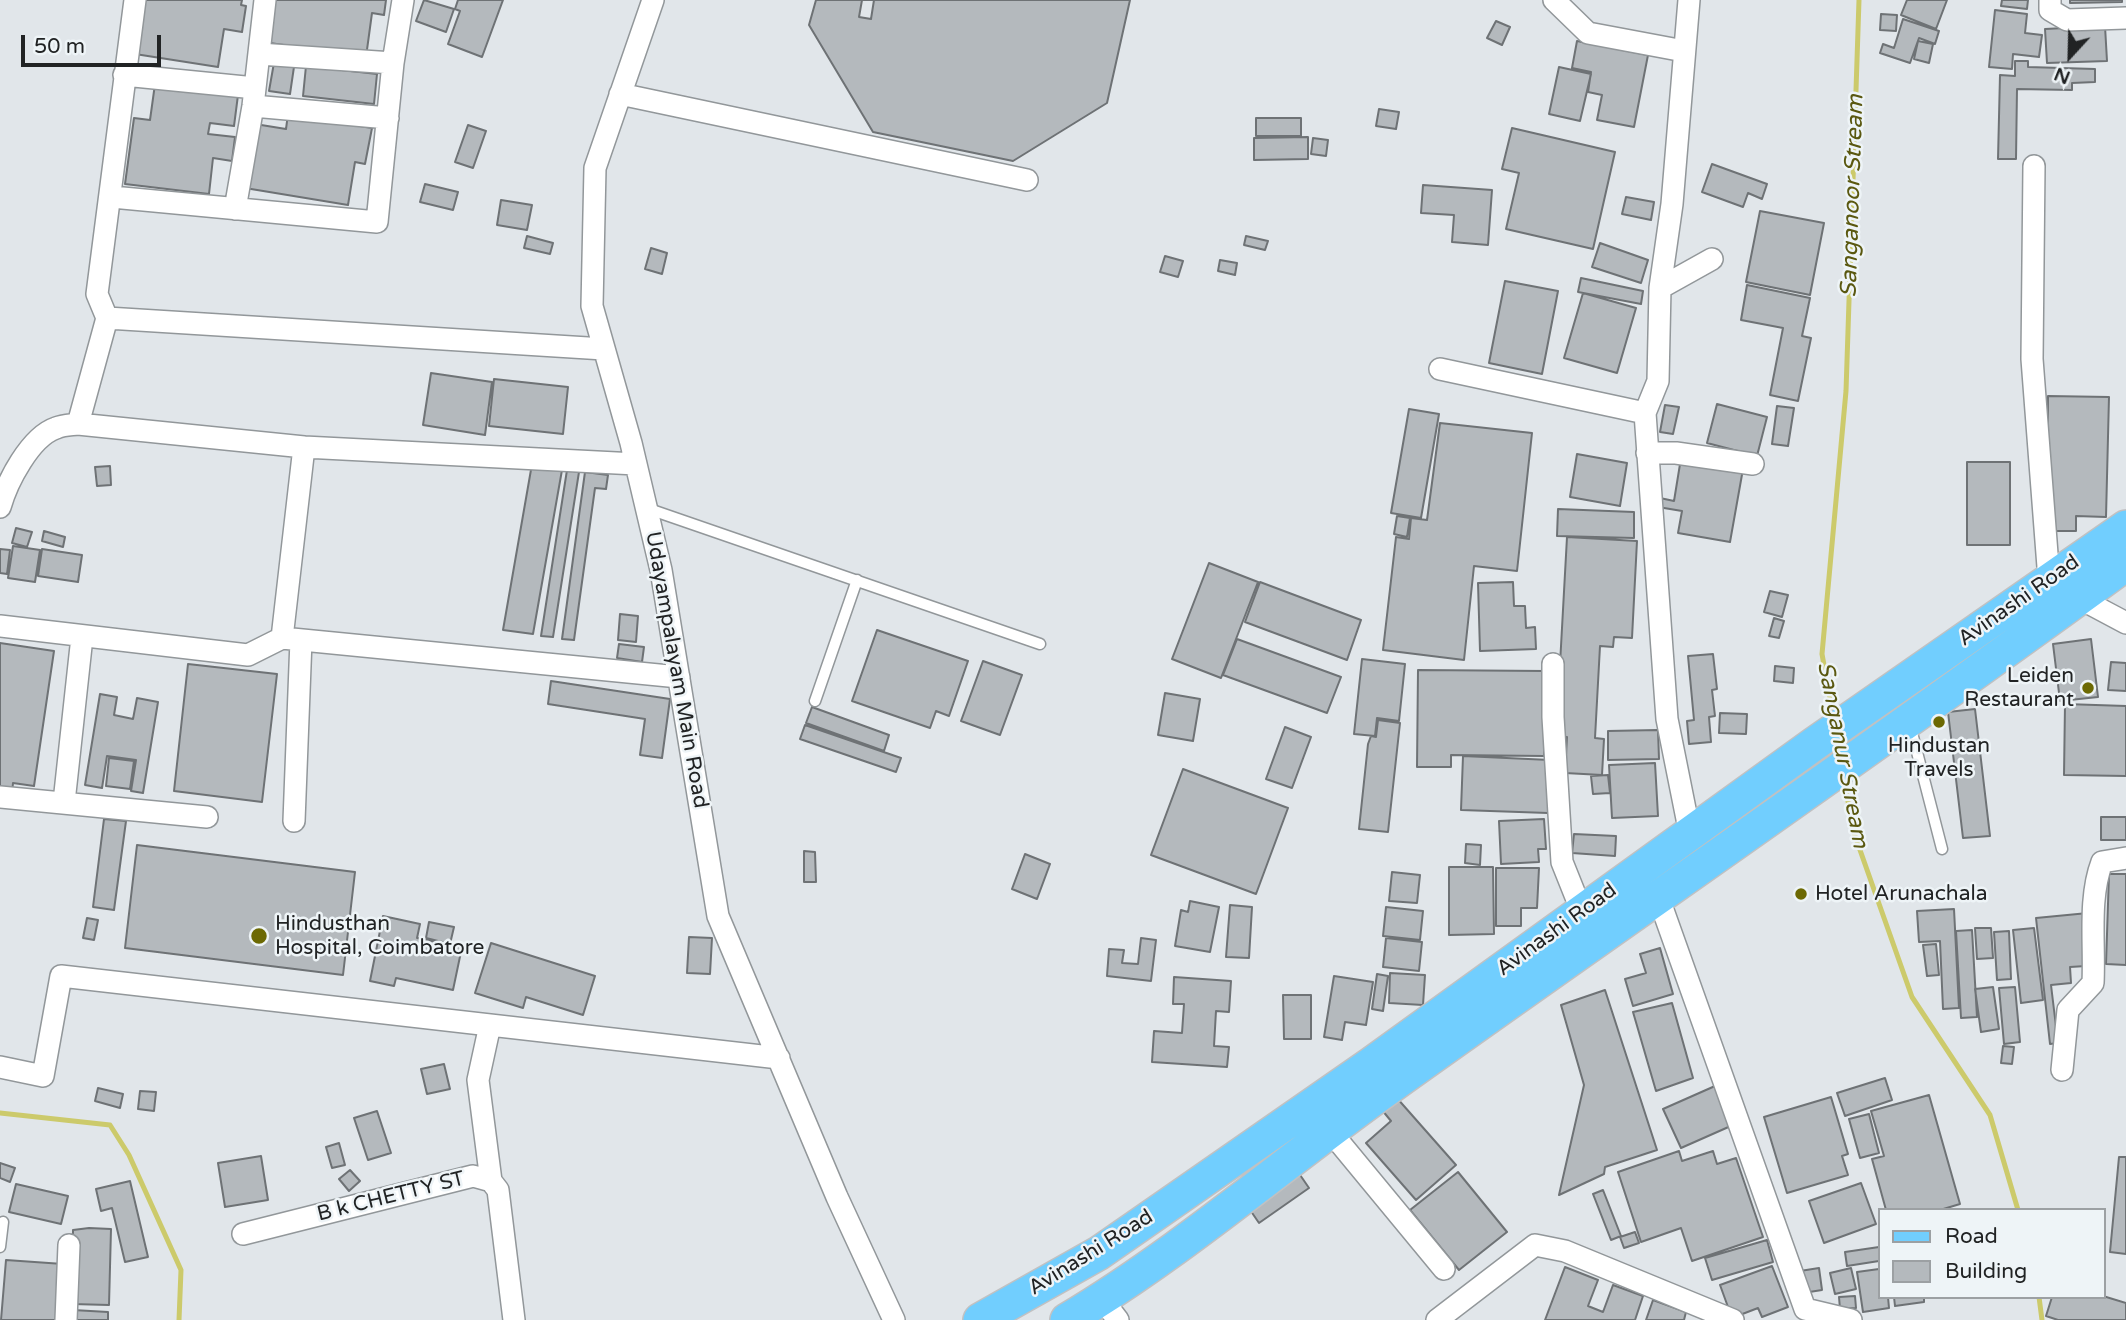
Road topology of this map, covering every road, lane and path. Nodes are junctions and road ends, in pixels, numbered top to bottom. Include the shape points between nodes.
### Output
1 (135, 0) edge
2 (265, 0) edge
3 (403, 0) edge
4 (1554, 0) edge
5 (1689, 0) edge
6 (2050, 0) edge
7 (645, 2) edge
8 (2126, 19) edge
9 (1684, 51) junction
10 (258, 54) junction
11 (393, 63) junction
12 (124, 75) junction
13 (620, 94) junction
14 (254, 97) junction
15 (388, 118) junction
16 (2034, 166) dead end
17 (1027, 180) dead end
18 (112, 197) junction
19 (235, 209) junction
20 (1712, 259) dead end
21 (1660, 288) junction
22 (107, 318) junction
23 (604, 349) junction
24 (1440, 369) dead end
25 (1645, 413) junction
26 (78, 424) junction
27 (303, 447) junction
28 (1647, 453) junction
29 (636, 464) junction
30 (1754, 464) dead end
31 (0, 507) edge
32 (646, 509) junction
33 (2125, 529) edge
34 (2126, 564) edge
35 (857, 580) junction
36 (2049, 580) junction
37 (2079, 598) junction
38 (2126, 622) edge
39 (0, 625) edge
40 (82, 637) junction
41 (292, 639) junction
42 (1040, 644) dead end
43 (1553, 664) dead end
44 (679, 677) junction
45 (815, 701) dead end
46 (1909, 722) junction
47 (0, 797) edge
48 (64, 802) junction
49 (207, 817) dead end
50 (294, 821) dead end
51 (1690, 834) junction
52 (1942, 849) dead end
53 (2126, 858) edge
54 (1659, 899) junction
55 (1582, 912) junction
56 (489, 1026) junction
57 (779, 1058) junction
58 (0, 1067) edge
59 (2062, 1070) dead end
60 (1330, 1131) junction
61 (491, 1181) junction
62 (2, 1222) dead end
63 (243, 1234) dead end
64 (69, 1245) dead end
65 (0, 1247) edge
66 (1444, 1269) dead end
67 (1110, 1310) edge
68 (513, 1315) edge
69 (66, 1320) edge
70 (894, 1320) edge
71 (979, 1320) edge
72 (1067, 1320) edge
73 (1437, 1320) edge
74 (1733, 1320) edge
75 (1851, 1320) edge

1 - 12 street
2 - 10 street
3 - 11 street
4 - 9 street via 1588,33
5 - 9 street
6 - 8 street via 2050,10 2067,20
7 - 13 street, Udayampalayam Main Road
9 - 21 street
10 - 11 street
10 - 14 street
11 - 15 street
12 - 14 street
12 - 18 street
13 - 17 street
13 - 23 street, Udayampalayam Main Road via 595,168 592,306
14 - 15 street
14 - 19 street
15 - 19 street via 377,222
16 - 36 street via 2032,359
18 - 19 street
18 - 22 street via 97,294
20 - 21 street
21 - 25 street via 1658,381
22 - 23 street
22 - 26 street
23 - 29 street, Udayampalayam Main Road
24 - 25 street
25 - 28 street
26 - 27 street
26 - 31 street via 54,428 29,451 7,481
27 - 29 street
27 - 41 street
28 - 30 street
28 - 51 street via 1667,719
29 - 32 street, Udayampalayam Main Road
32 - 35 lane
32 - 44 street, Udayampalayam Main Road
33 - 36 main road, Avinashi Road
34 - 37 main road, Avinashi Road
35 - 42 lane
35 - 45 lane
36 - 51 main road, Avinashi Road
37 - 38 street
37 - 46 main road, Avinashi Road
39 - 40 street
40 - 41 street via 248,655
40 - 48 street
41 - 44 street
41 - 50 street
43 - 55 street via 1562,862
44 - 57 street, Udayampalayam Main Road via 718,916
46 - 52 lane
46 - 54 main road, Avinashi Road
47 - 48 street
48 - 49 street
51 - 55 main road, Avinashi Road
53 - 59 street via 2102,862 2097,873 2093,983 2068,1010
54 - 60 main road, Avinashi Road
54 - 75 street via 1805,1310
55 - 71 main road, Avinashi Road via 1099,1253
56 - 57 street
56 - 58 street via 61,976 43,1076
56 - 61 street via 478,1080
57 - 70 street, Udayampalayam Main Road
60 - 66 street
60 - 67 main road, Avinashi Road
61 - 63 street, B k CHETTY ST via 473,1177
61 - 68 street, B k CHETTY ST via 498,1190
62 - 65 lane
64 - 69 street
67 - 72 main road, Avinashi Road
73 - 74 street via 1535,1245 1565,1251

